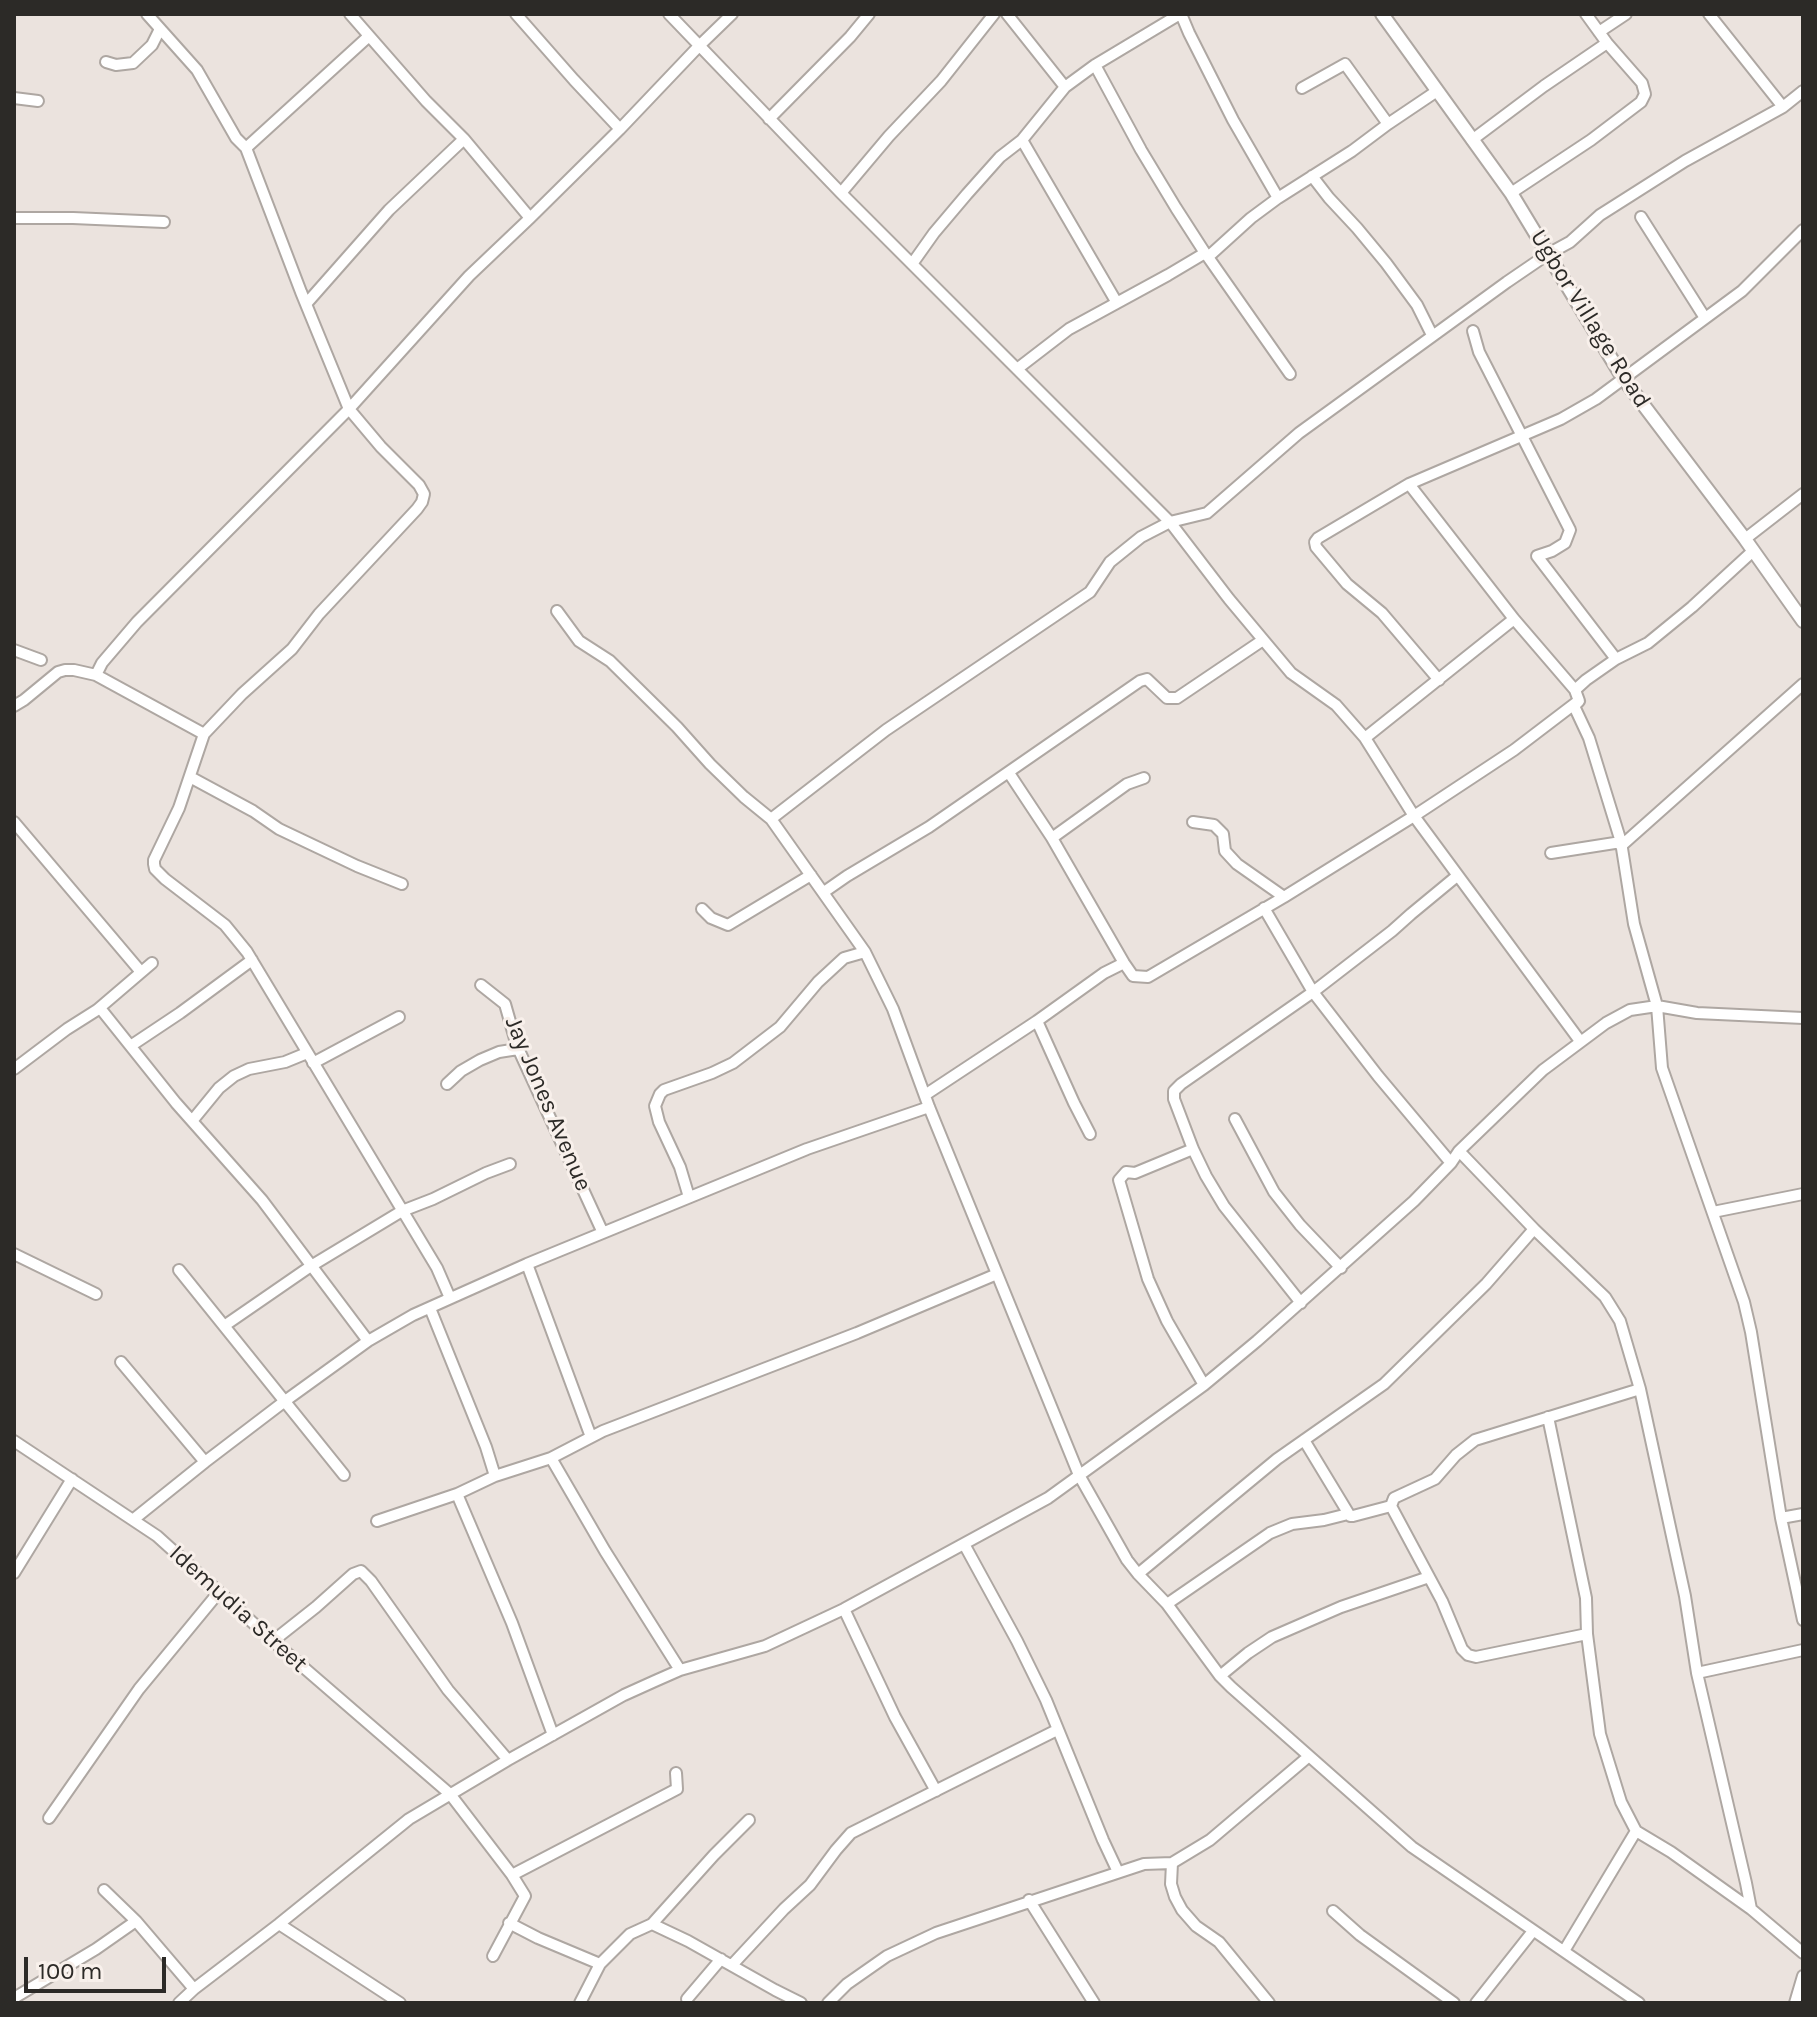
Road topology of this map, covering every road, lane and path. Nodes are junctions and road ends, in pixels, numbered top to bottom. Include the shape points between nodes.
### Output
1 (147, 14) edge
2 (350, 14) edge
3 (516, 14) edge
4 (669, 14) edge
5 (732, 14) edge
6 (869, 14) edge
7 (994, 14) edge
8 (1007, 14) edge
9 (1180, 14) edge
10 (1382, 14) edge
11 (1586, 14) edge
12 (1626, 14) edge
13 (1709, 14) edge
14 (160, 29) junction
15 (1599, 32) junction
16 (369, 36) junction
17 (1607, 43) junction
18 (699, 46) junction
19 (106, 62) dead end
20 (1095, 65) junction
21 (1065, 87) junction
22 (1302, 88) dead end
23 (1437, 91) junction
24 (1803, 91) edge
25 (14, 98) edge
26 (38, 101) dead end
27 (1783, 107) junction
28 (769, 119) junction
29 (1388, 124) junction
30 (620, 129) junction
31 (464, 139) junction
32 (1022, 140) junction
33 (1472, 140) junction
34 (246, 148) junction
35 (1312, 176) junction
36 (841, 193) junction
37 (1511, 193) junction
38 (1278, 198) junction
39 (1641, 217) dead end
40 (14, 218) edge
41 (530, 218) junction
42 (164, 222) dead end
43 (1803, 230) edge
44 (1548, 254) junction
45 (1206, 255) junction
46 (912, 264) junction
47 (1117, 303) junction
48 (306, 304) junction
49 (1705, 318) junction
50 (1473, 331) dead end
51 (1432, 335) junction
52 (1017, 369) junction
53 (1290, 374) dead end
54 (1623, 378) junction
55 (349, 409) junction
56 (1521, 435) junction
57 (1409, 484) junction
58 (1803, 494) edge
59 (1170, 522) junction
60 (1745, 539) junction
61 (1753, 551) junction
62 (557, 611) dead end
63 (1514, 619) junction
64 (1803, 621) edge
65 (1263, 640) junction
66 (14, 650) edge
67 (1616, 659) junction
68 (41, 660) dead end
69 (96, 675) junction
70 (1439, 680) junction
71 (1803, 684) edge
72 (1577, 695) junction
73 (14, 706) edge
74 (204, 734) junction
75 (1365, 738) junction
76 (1009, 773) junction
77 (190, 777) junction
78 (1144, 778) dead end
79 (1414, 816) junction
80 (771, 819) junction
81 (14, 822) edge
82 (1193, 822) dead end
83 (1052, 838) junction
84 (1621, 844) junction
85 (1551, 853) dead end
86 (811, 875) junction
87 (1457, 876) junction
88 (402, 884) dead end
89 (824, 892) junction
90 (1284, 897) junction
91 (1264, 908) junction
92 (702, 909) dead end
93 (865, 952) junction
94 (252, 960) junction
95 (152, 963) dead end
96 (1124, 963) junction
97 (141, 972) junction
98 (481, 985) dead end
99 (1313, 992) junction
100 (1657, 1006) junction
101 (100, 1008) junction
102 (399, 1017) dead end
103 (1803, 1018) edge
104 (1037, 1021) junction
105 (1580, 1041) junction
106 (132, 1045) junction
107 (518, 1049) junction
108 (310, 1058) junction
109 (14, 1069) edge
110 (447, 1084) dead end
111 (927, 1101) junction
112 (1235, 1119) dead end
113 (192, 1121) junction
114 (1090, 1134) dead end
115 (1193, 1149) junction
116 (1459, 1151) junction
117 (1451, 1163) junction
118 (510, 1164) dead end
119 (1803, 1194) edge
120 (689, 1197) junction
121 (402, 1211) junction
122 (1713, 1212) junction
123 (1534, 1229) junction
124 (603, 1233) junction
125 (14, 1254) edge
126 (527, 1264) junction
127 (311, 1266) junction
128 (1341, 1268) junction
129 (179, 1270) dead end
130 (997, 1274) junction
131 (96, 1294) dead end
132 (450, 1298) junction
133 (1301, 1303) junction
134 (430, 1308) junction
135 (224, 1326) junction
136 (368, 1341) junction
137 (121, 1362) dead end
138 (1204, 1385) junction
139 (1640, 1389) junction
140 (285, 1401) junction
141 (1548, 1417) junction
142 (591, 1437) junction
143 (1304, 1440) junction
144 (14, 1441) edge
145 (551, 1458) junction
146 (205, 1462) junction
147 (344, 1475) dead end
148 (1079, 1475) junction
149 (495, 1476) junction
150 (72, 1479) junction
151 (457, 1494) junction
152 (1391, 1506) junction
153 (1348, 1514) junction
154 (1803, 1514) edge
155 (1781, 1518) junction
156 (134, 1519) junction
157 (377, 1521) dead end
158 (964, 1544) junction
159 (14, 1573) edge
160 (1138, 1574) junction
161 (1429, 1577) junction
162 (219, 1592) junction
163 (1167, 1604) junction
164 (844, 1609) junction
165 (1803, 1620) edge
166 (1587, 1634) junction
167 (273, 1641) junction
168 (1803, 1650) edge
169 (680, 1670) junction
170 (1697, 1673) junction
171 (1220, 1676) junction
172 (1057, 1730) junction
173 (553, 1735) junction
174 (1308, 1757) junction
175 (508, 1760) junction
176 (676, 1773) dead end
177 (936, 1791) junction
178 (450, 1794) junction
179 (49, 1818) dead end
180 (749, 1820) dead end
181 (1636, 1831) junction
182 (1172, 1863) junction
183 (1118, 1872) junction
184 (512, 1875) junction
185 (104, 1890) dead end
186 (1029, 1900) junction
187 (1751, 1909) junction
188 (1333, 1911) dead end
189 (136, 1921) junction
190 (509, 1923) junction
191 (279, 1924) junction
192 (652, 1924) junction
193 (1533, 1931) junction
194 (1564, 1951) junction
195 (1803, 1953) edge
196 (493, 1956) dead end
197 (721, 1959) junction
198 (600, 1964) junction
199 (732, 1965) junction
200 (1803, 1976) edge
201 (194, 1989) junction
202 (14, 1998) edge
203 (1091, 1998) edge
204 (687, 1999) dead end
205 (179, 2003) edge
206 (400, 2003) edge
207 (580, 2003) edge
208 (801, 2003) edge
209 (828, 2003) edge
210 (1080, 2003) edge
211 (1269, 2003) edge
212 (1454, 2003) edge
213 (1476, 2003) edge
214 (1639, 2003) edge
215 (1795, 2003) edge

1 - 14 street
2 - 16 street
3 - 30 street
4 - 18 street
5 - 18 street
6 - 28 street
7 - 36 street
8 - 21 street
9 - 20 street
9 - 38 street
10 - 23 street, Ugbor Village Road
11 - 15 street
12 - 15 street
13 - 27 street
14 - 19 street via 133,63
14 - 34 street via 197,70
15 - 17 street
16 - 31 street
16 - 34 street
17 - 33 street
17 - 37 street via 1642,83 1641,102
18 - 28 street
18 - 30 street
20 - 21 street
20 - 45 street
21 - 32 street
22 - 29 street via 1345,64
23 - 29 street
23 - 33 street, Ugbor Village Road
24 - 27 street
25 - 26 street
27 - 44 street via 1685,161
28 - 36 street
29 - 35 street
30 - 41 street
31 - 41 street
31 - 48 street via 389,210
32 - 46 street via 1000,157
32 - 47 street
33 - 37 street, Ugbor Village Road
34 - 48 street
35 - 38 street
35 - 51 street via 1386,263
36 - 46 street
37 - 44 street, Ugbor Village Road
38 - 45 street
39 - 49 street
40 - 42 street
41 - 55 street via 469,276
43 - 49 street via 1742,291
44 - 51 street
44 - 54 street, Ugbor Village Road
45 - 47 street
45 - 53 street
46 - 52 street
47 - 52 street via 1069,329
48 - 55 street
49 - 54 street
50 - 56 street
51 - 59 street via 1299,433 1207,513
52 - 59 street
54 - 56 street via 1561,419
54 - 60 street, Ugbor Village Road
55 - 69 street via 115,645
55 - 74 street via 419,485 422,502 292,649
56 - 57 street
56 - 67 street via 1570,530 1565,543 1537,556
57 - 63 street
57 - 70 street via 1315,542 1347,584 1382,613
58 - 60 street
59 - 65 street
59 - 80 street via 1110,562 1090,592 886,730
60 - 61 street, Ugbor Village Road
61 - 64 street, Ugbor Village Road
61 - 67 street via 1648,643
62 - 80 street via 579,641 610,661
63 - 70 street
63 - 72 street
65 - 75 street via 1291,673 1336,705
65 - 76 street via 1177,698 1167,698 1147,679 1140,681
66 - 68 street
67 - 72 street via 1586,680
69 - 73 street via 58,672
69 - 74 street
70 - 75 street
71 - 84 street
72 - 79 street via 1514,750
72 - 84 street via 1574,706
74 - 77 street
75 - 79 street
76 - 83 street
76 - 89 street
77 - 88 street via 279,829
77 - 94 street via 154,860 155,869 225,925
78 - 83 street via 1127,784
79 - 87 street
79 - 90 street
80 - 86 street
81 - 97 street
82 - 90 street via 1214,825 1237,864
83 - 96 street
84 - 85 street
84 - 100 street via 1634,924
86 - 89 street
86 - 92 street via 728,925
87 - 99 street
87 - 105 street
89 - 93 street
90 - 91 street
91 - 96 street via 1148,977 1133,976
91 - 99 street
93 - 111 street
93 - 120 street via 844,958 780,1027 733,1063 660,1094 655,1106 659,1122
94 - 106 street
94 - 108 street
95 - 97 street
96 - 104 street
97 - 101 street
98 - 107 street, Jay Jones Avenue via 505,1004
99 - 115 street via 1174,1091
99 - 117 street
100 - 103 street
100 - 105 street via 1630,1010
100 - 122 street via 1662,1068
101 - 106 street
101 - 109 street
102 - 108 street
104 - 111 street
104 - 114 street
105 - 116 street
106 - 113 street
107 - 110 street via 480,1060
107 - 124 street, Jay Jones Avenue
108 - 113 street via 234,1076
108 - 121 street
111 - 120 street
111 - 130 street
112 - 128 street via 1274,1192
113 - 127 street
115 - 133 street via 1224,1206
115 - 138 street via 1126,1172 1119,1180 1148,1279
116 - 117 street
116 - 123 street
117 - 128 street
118 - 121 street
119 - 122 street
120 - 124 street
121 - 127 street
121 - 132 street
122 - 155 street via 1751,1332
123 - 139 street via 1605,1297 1620,1321
123 - 143 street via 1384,1384
124 - 126 street
125 - 131 street
126 - 132 street
126 - 142 street
127 - 135 street
127 - 136 street
128 - 133 street
129 - 135 street
130 - 142 street
130 - 148 street
132 - 134 street
133 - 138 street
134 - 136 street
134 - 149 street
135 - 140 street
136 - 140 street
137 - 146 street
138 - 148 street
139 - 141 street
139 - 170 street
140 - 146 street
140 - 147 street
141 - 152 street via 1475,1440 1435,1479 1394,1498
141 - 166 street via 1586,1598
142 - 145 street
143 - 153 street
143 - 160 street
144 - 150 street, Idemudia Street
145 - 149 street
145 - 169 street
146 - 156 street
148 - 158 street
148 - 160 street
149 - 151 street
150 - 156 street, Idemudia Street
150 - 159 street
151 - 157 street
151 - 173 street
152 - 153 street
152 - 161 street
153 - 163 street via 1270,1533
154 - 155 street
155 - 165 street
156 - 162 street, Idemudia Street
158 - 164 street
158 - 172 street via 1017,1641
160 - 163 street
161 - 166 street via 1468,1655
161 - 171 street via 1272,1637
162 - 167 street, Idemudia Street
162 - 179 street via 139,1689
163 - 171 street
164 - 169 street via 765,1646
164 - 177 street
166 - 181 street via 1600,1734
167 - 175 street via 361,1571 448,1690
167 - 178 street, Idemudia Street
168 - 170 street
169 - 173 street
170 - 187 street
171 - 174 street
172 - 177 street
172 - 183 street
173 - 175 street
174 - 182 street via 1210,1840
174 - 193 street via 1412,1847
175 - 178 street
176 - 184 street via 677,1789
177 - 199 street via 851,1833 810,1885
178 - 184 street, Idemudia Street
178 - 191 street via 409,1819
180 - 192 street
181 - 187 street
181 - 194 street
182 - 183 street
182 - 211 street via 1171,1884 1182,1910 1219,1942
183 - 186 street
184 - 190 street via 525,1896
185 - 189 street
186 - 203 street
186 - 209 street via 887,1956
187 - 195 street
188 - 212 street
189 - 201 street
189 - 202 street
190 - 196 street
190 - 198 street
191 - 201 street
191 - 206 street
192 - 197 street
192 - 198 street via 630,1934
193 - 194 street
193 - 213 street
194 - 214 street
197 - 199 street
197 - 204 street
198 - 207 street
199 - 208 street
200 - 215 street
201 - 205 street
203 - 210 street

